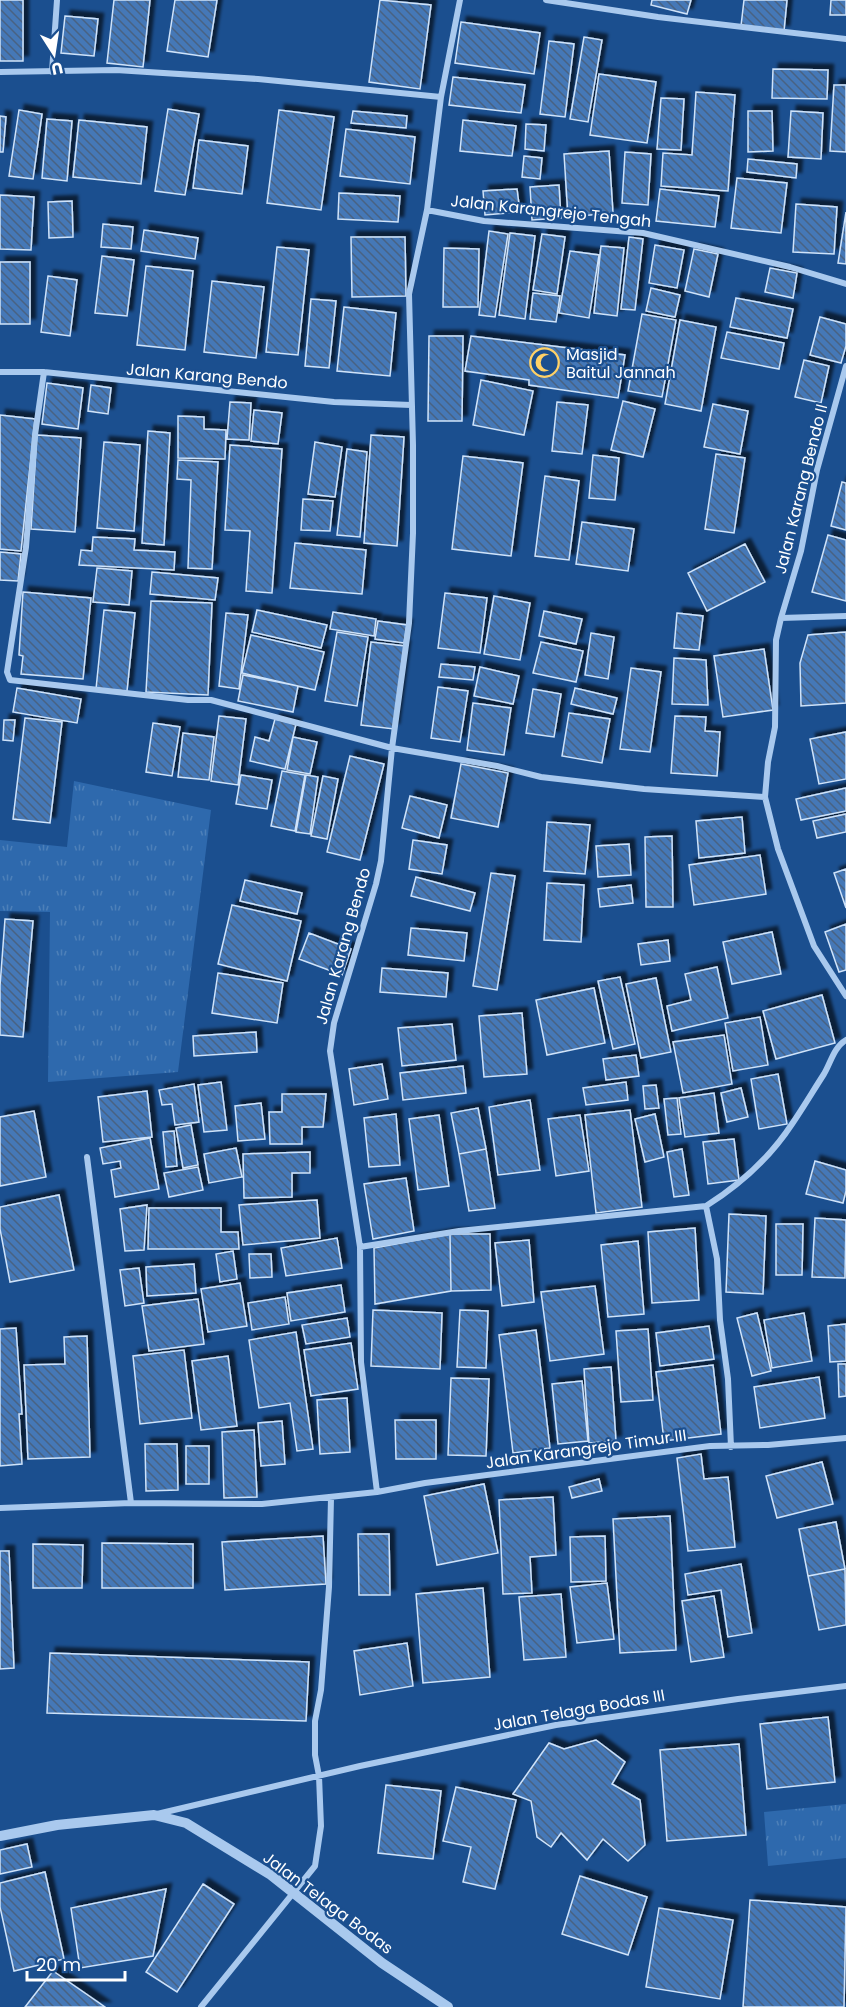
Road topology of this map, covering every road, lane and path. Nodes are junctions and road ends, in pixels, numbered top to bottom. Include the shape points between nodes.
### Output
1 (57, 0) edge
2 (460, 0) edge
3 (546, 0) edge
4 (846, 39) edge
5 (0, 72) edge
6 (52, 72) junction
7 (441, 98) junction
8 (428, 210) junction
9 (846, 284) edge
10 (846, 366) edge
11 (0, 372) edge
12 (44, 372) junction
13 (411, 405) junction
14 (846, 616) edge
15 (781, 618) junction
16 (392, 748) junction
17 (765, 797) junction
18 (846, 996) edge
19 (846, 1040) edge
20 (87, 1156) dead end
21 (706, 1206) junction
22 (360, 1247) junction
23 (846, 1438) edge
24 (731, 1447) junction
25 (377, 1492) junction
26 (331, 1497) junction
27 (131, 1503) junction
28 (0, 1508) edge
29 (846, 1686) edge
30 (319, 1776) junction
31 (154, 1815) junction
32 (0, 1829) edge
33 (6, 1835) edge
34 (293, 1894) junction
35 (201, 2007) edge
36 (448, 2007) edge

1 - 6 street
2 - 7 street, Jalan Karang Bendo
3 - 4 street
5 - 6 street
6 - 7 street via 116,70 258,79
7 - 8 street, Jalan Karang Bendo
8 - 9 street, Jalan Karangrejo Tengah via 484,221 643,232
8 - 13 street, Jalan Karang Bendo via 409,294
10 - 15 street, Jalan Karang Bendo II
11 - 12 street, Jalan Karang Bendo
12 - 13 street, Jalan Karang Bendo via 334,402
12 - 16 street via 10,680 211,700
13 - 16 street, Jalan Karang Bendo via 410,623
14 - 15 street
15 - 17 street, Jalan Karang Bendo II via 776,640 775,728
16 - 17 street via 541,777
16 - 22 street, Jalan Karang Bendo via 381,861 334,1023 330,1051
17 - 18 street, Jalan Karang Bendo II via 778,849 814,946
19 - 21 street via 839,1044 825,1073 770,1153 738,1185
20 - 27 street
21 - 22 street via 459,1231
21 - 24 street via 717,1259
22 - 25 street, Jalan Karang Bendo via 361,1362
23 - 24 street, Jalan Karangrejo Timur III
24 - 25 street, Jalan Karangrejo Timur III via 710,1446
25 - 26 street, Jalan Karangrejo Timur III
26 - 27 street, Jalan Karangrejo Timur III via 262,1504
26 - 30 street via 329,1587 315,1721
27 - 28 street, Jalan Karangrejo Timur III
29 - 30 street, Jalan Telaga Bodas III via 556,1725
30 - 31 street, Jalan Telaga Bodas
30 - 34 street via 321,1826 315,1866
31 - 33 street, Jalan Telaga Bodas via 57,1825
31 - 34 street, Jalan Telaga Bodas via 186,1823 271,1875
32 - 33 street, Jalan Telaga Bodas
34 - 35 street
34 - 36 street, Jalan Telaga Bodas via 382,1963

